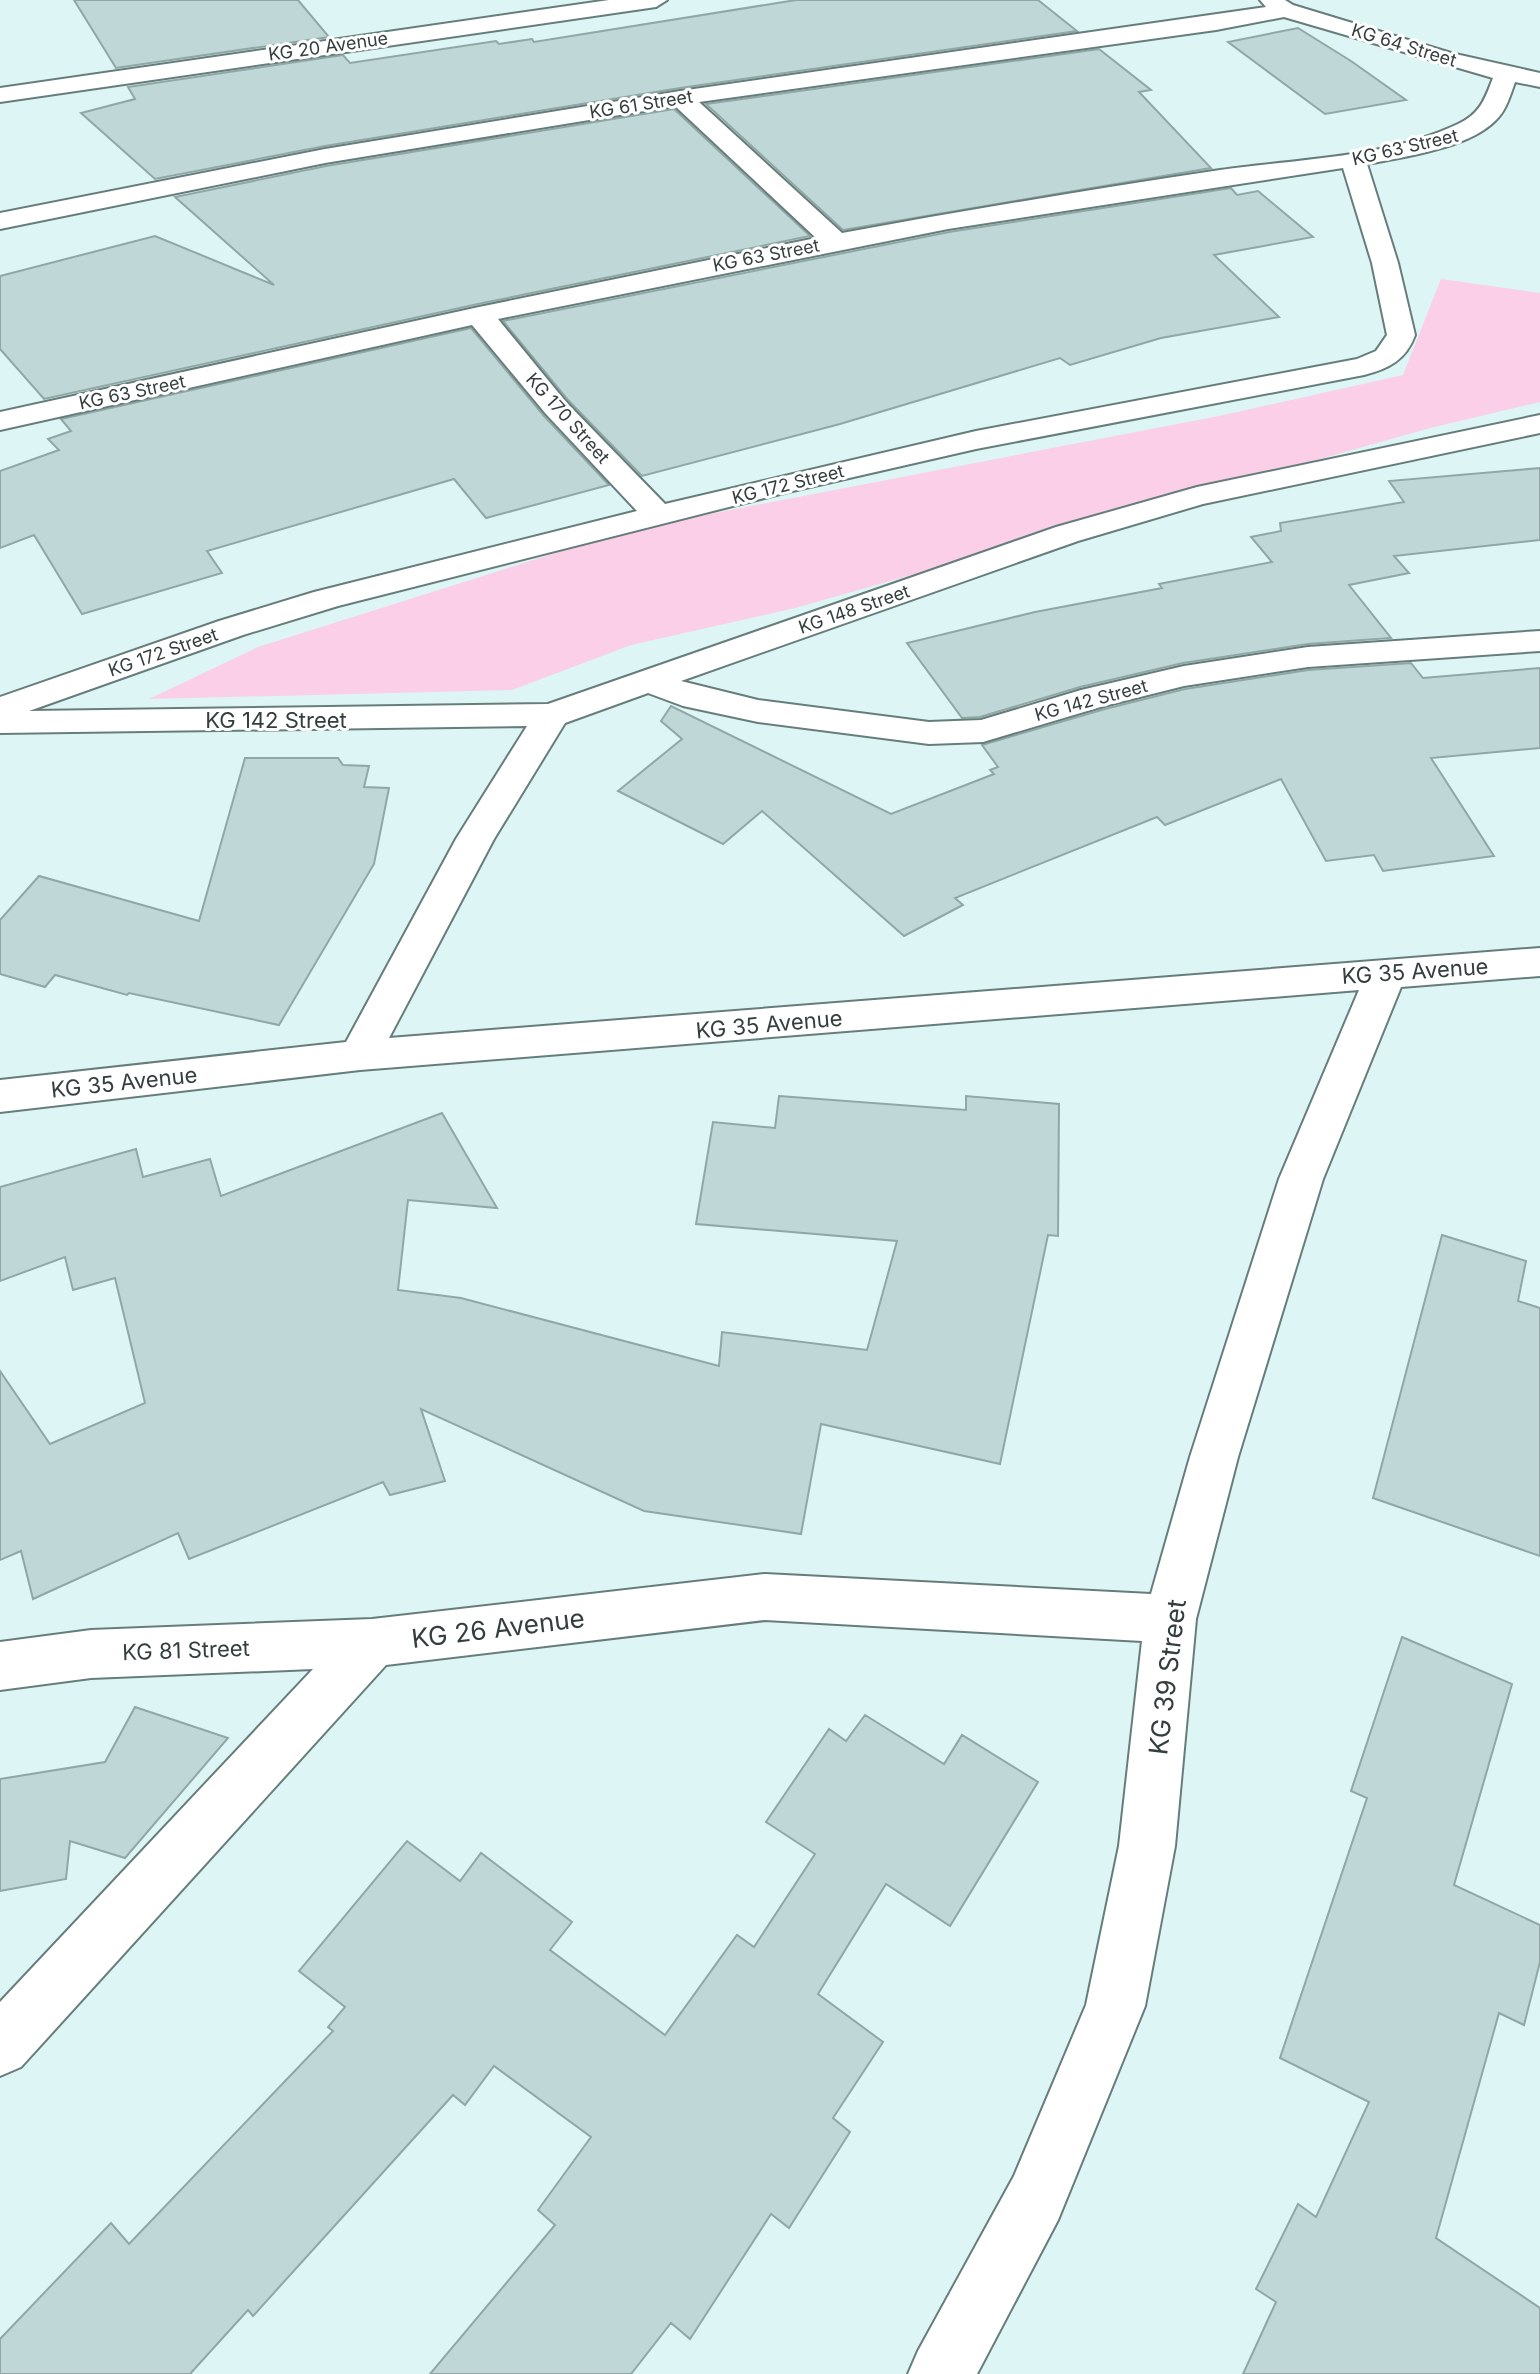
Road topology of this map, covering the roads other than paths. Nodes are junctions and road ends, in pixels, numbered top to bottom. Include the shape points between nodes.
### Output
1 (656, 0) edge
2 (1278, 5) edge
3 (1506, 75) junction
4 (1540, 80) edge
5 (0, 95) edge
6 (680, 98) junction
7 (1353, 160) junction
8 (0, 221) edge
9 (836, 242) junction
10 (479, 315) junction
11 (0, 421) edge
12 (1540, 424) edge
13 (660, 517) junction
14 (1540, 641) edge
15 (648, 681) junction
16 (0, 709) edge
17 (552, 715) junction
18 (0, 722) edge
19 (1540, 962) edge
20 (1387, 972) junction
21 (360, 1055) junction
22 (0, 1096) edge
23 (1170, 1619) junction
24 (372, 1643) junction
25 (0, 1666) edge
26 (0, 2046) edge
27 (941, 2374) edge

1 - 5 street, KG 20 Avenue
2 - 3 street, KG 64 Street
2 - 6 street, KG 61 Street via 1216,23
3 - 4 street, KG 64 Street
3 - 7 street, KG 63 Street via 1489,115 1466,133
6 - 8 street, KG 61 Street via 325,156
6 - 9 street
7 - 9 street, KG 63 Street via 978,215
7 - 13 street, KG 172 Street via 1401,335 1386,357 1364,366 976,440
9 - 10 street, KG 63 Street
10 - 11 street, KG 63 Street
10 - 13 street, KG 170 Street via 556,408
12 - 15 street, KG 148 Street via 1197,496 1067,534
13 - 16 street, KG 172 Street via 326,599
14 - 15 street, KG 142 Street via 1308,657 1184,676 983,731 873,729 695,698
15 - 17 street, KG 148 Street
17 - 18 street, KG 142 Street
17 - 21 street via 431,915
19 - 20 street, KG 35 Avenue
20 - 21 street, KG 35 Avenue
20 - 23 street, KG 39 Street via 1301,1179 1214,1457
21 - 22 street, KG 35 Avenue
23 - 24 street, KG 26 Avenue via 765,1597
23 - 27 street, KG 39 Street via 1147,1846 1115,2006 1036,2198
24 - 25 street, KG 81 Street via 91,1654
24 - 26 street

